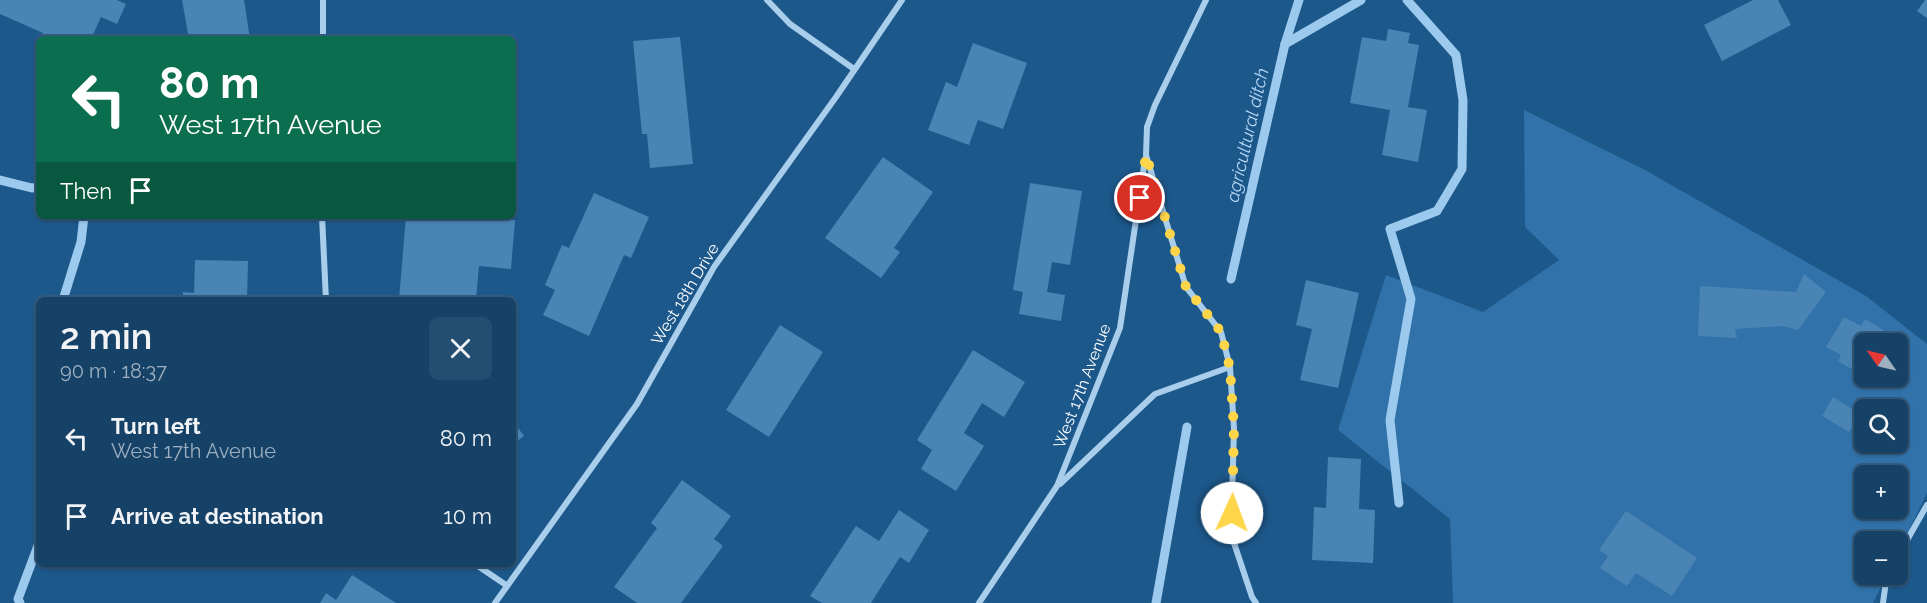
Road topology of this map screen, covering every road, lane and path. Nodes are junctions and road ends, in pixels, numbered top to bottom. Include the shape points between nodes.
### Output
1 (323, 0) edge
2 (767, 0) edge
3 (902, 0) edge
4 (1206, 0) edge
5 (322, 36) edge
6 (854, 69) junction
7 (1146, 155) junction
8 (322, 219) edge
9 (326, 297) edge
10 (1230, 368) junction
11 (1057, 486) junction
12 (1927, 505) edge
13 (1908, 538) edge
14 (480, 567) edge
15 (506, 585) junction
16 (1885, 585) edge
17 (1882, 601) edge
18 (495, 603) edge
19 (979, 603) edge
20 (1256, 603) edge

1 - 5 street
2 - 6 street via 790,24
3 - 6 street, West 18th Drive
4 - 7 street via 1155,105 1147,127
6 - 15 street, West 18th Drive via 714,267 637,404
7 - 10 street via 1186,287 1221,332
7 - 11 street, West 17th Avenue via 1120,328
8 - 9 street
10 - 11 street via 1155,394
10 - 20 street via 1234,429 1231,534
11 - 19 street, West 17th Avenue
12 - 13 street
14 - 15 street
15 - 18 street, West 18th Drive
16 - 17 street

